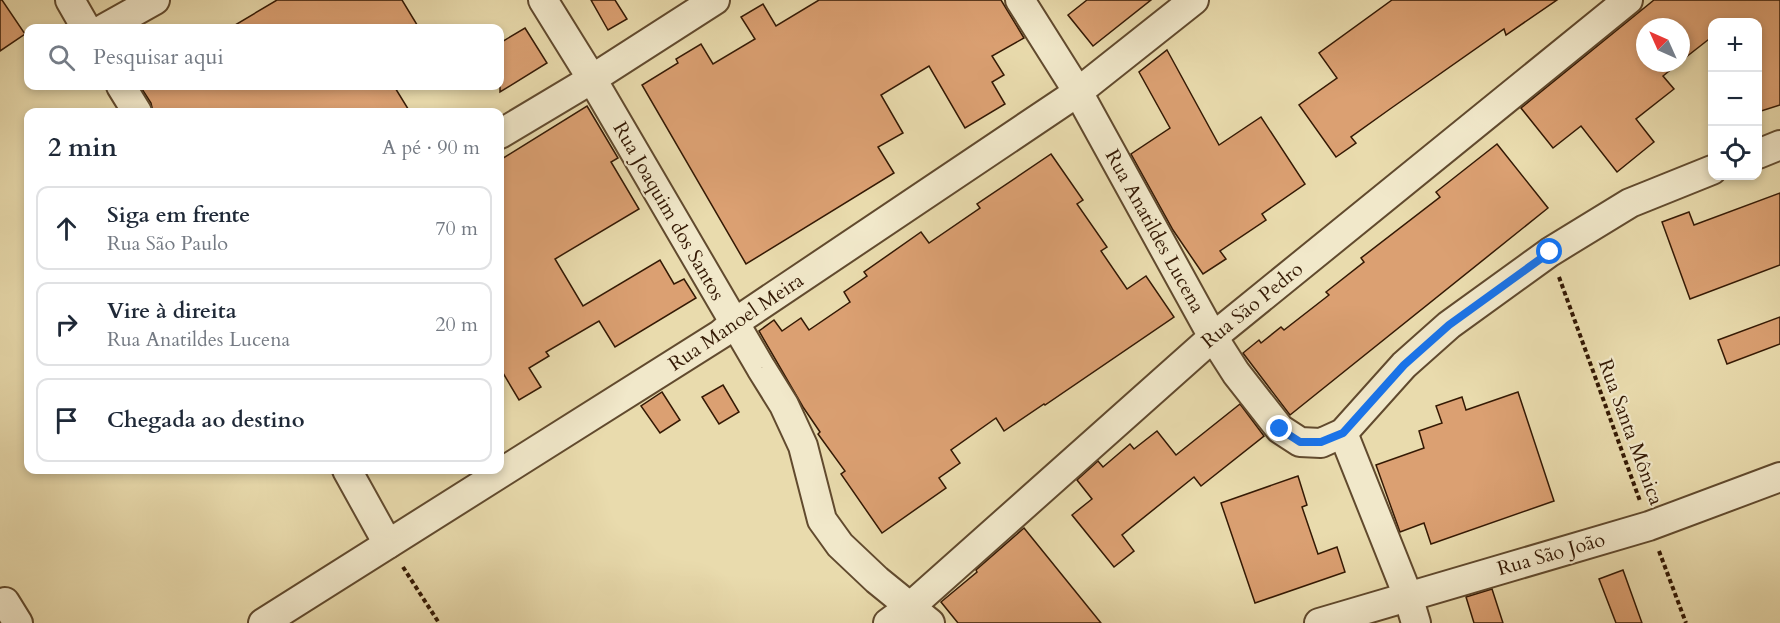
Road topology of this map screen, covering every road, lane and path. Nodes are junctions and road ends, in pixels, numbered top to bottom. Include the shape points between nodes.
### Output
1 (70, 0) edge
2 (155, 0) edge
3 (543, 0) edge
4 (715, 0) edge
5 (1020, 0) edge
6 (1194, 0) edge
7 (1628, 0) edge
8 (84, 24) edge
9 (112, 24) edge
10 (592, 79) junction
11 (123, 90) edge
12 (1078, 92) junction
13 (135, 108) edge
14 (504, 132) edge
15 (1780, 146) edge
16 (1762, 153) edge
17 (1708, 172) edge
18 (1550, 252) junction
19 (734, 323) junction
20 (1213, 337) junction
21 (1343, 433) junction
22 (504, 471) edge
23 (349, 474) edge
24 (499, 474) edge
25 (1780, 477) edge
26 (1649, 526) junction
27 (388, 544) junction
28 (1408, 596) junction
29 (921, 615) edge
30 (263, 623) edge
31 (439, 623) edge
32 (888, 623) edge
33 (1319, 623) edge
34 (1416, 623) edge
35 (1686, 623) edge

1 - 8 street
2 - 9 street
3 - 10 street, Rua Joaquim dos Santos
4 - 10 street
5 - 12 street, Rua Anatildes Lucena
6 - 12 street, Rua Manoel Meira
7 - 20 street, Rua São Pedro
10 - 14 street
10 - 19 street, Rua Joaquim dos Santos
11 - 13 street
12 - 19 street, Rua Manoel Meira
12 - 20 street, Rua Anatildes Lucena
15 - 16 street
17 - 18 street via 1630,203
18 - 21 street via 1449,325 1404,365
18 - 26 path, Rua Santa Mônica
19 - 22 street, Rua Manoel Meira
19 - 29 street, Rua Joaquim dos Santos via 784,405 803,446 822,520 840,545
20 - 21 street, Rua Anatildes Lucena via 1280,429 1300,442 1321,442
20 - 29 street, Rua São Pedro
21 - 28 street
23 - 27 street
24 - 27 street, Rua Manoel Meira
25 - 26 street, Rua São João
26 - 28 street, Rua São João
26 - 35 path, Rua Santa Mônica
27 - 30 street, Rua Manoel Meira
27 - 31 path
28 - 33 street, Rua São João
28 - 34 street
29 - 32 street, Rua São Pedro

